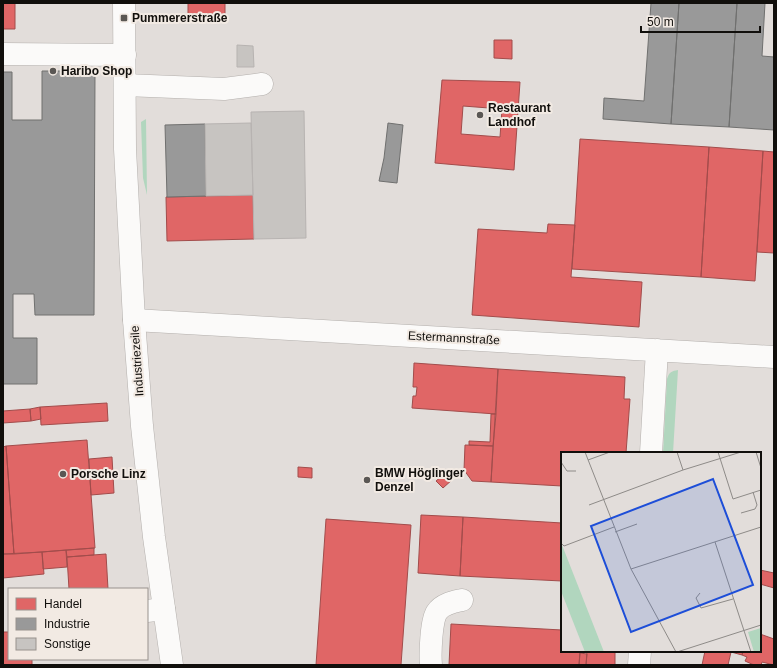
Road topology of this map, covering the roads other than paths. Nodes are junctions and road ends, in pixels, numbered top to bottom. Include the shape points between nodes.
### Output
1 (124, 3) edge
2 (3, 54) edge
3 (125, 55) junction
4 (262, 84) dead end
5 (125, 85) junction
6 (134, 320) junction
7 (657, 350) junction
8 (774, 357) edge
9 (651, 452) edge
10 (462, 600) dead end
11 (155, 610) edge
12 (640, 652) edge
13 (172, 665) edge
14 (431, 665) edge
15 (639, 665) edge

1 - 3 street, Industriezeile
2 - 3 street
3 - 5 street, Industriezeile
4 - 5 street via 224,89
5 - 6 street, Industriezeile via 125,149
6 - 7 street, Estermannstraße
6 - 11 street, Industriezeile via 154,537
7 - 8 street, Estermannstraße
7 - 9 street
10 - 14 street via 450,602 436,612 433,622
11 - 13 street, Industriezeile
12 - 15 street

